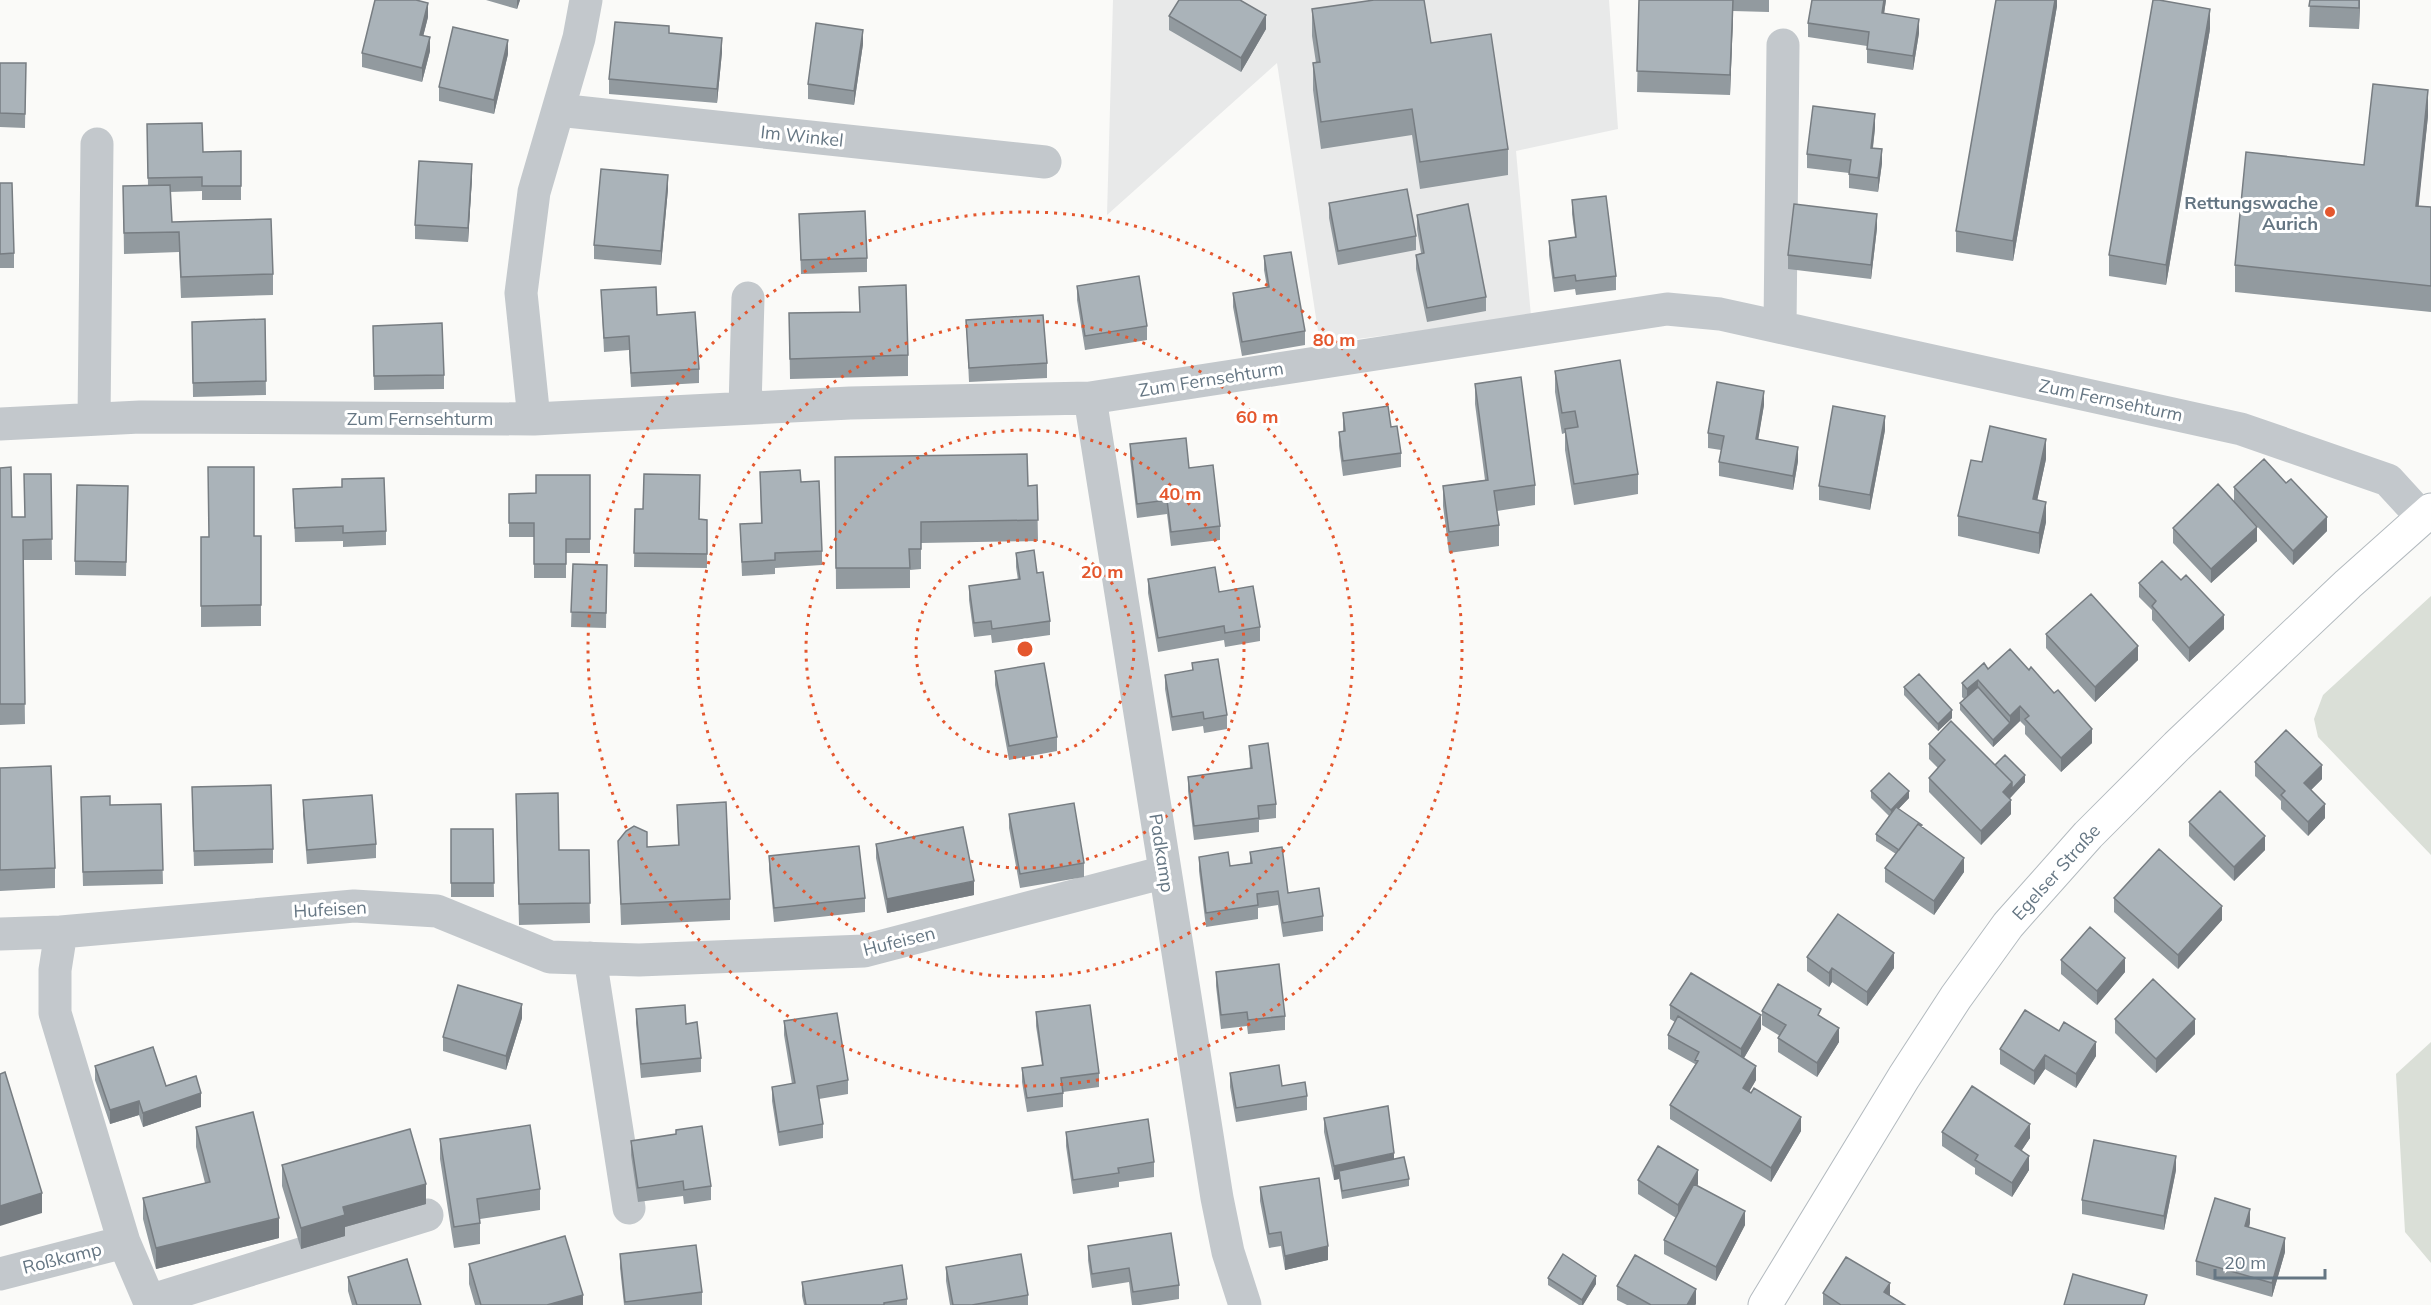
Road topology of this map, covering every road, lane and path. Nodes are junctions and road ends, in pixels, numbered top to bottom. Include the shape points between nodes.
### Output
1 (586, 0) edge
2 (1783, 45) dead end
3 (558, 110) junction
4 (97, 144) dead end
5 (1045, 162) dead end
6 (748, 298) dead end
7 (1780, 327) junction
8 (1090, 399) junction
9 (745, 408) junction
10 (94, 419) junction
11 (534, 419) junction
12 (0, 424) edge
13 (2427, 513) edge
14 (1165, 872) junction
15 (61, 932) junction
16 (0, 934) edge
17 (590, 958) junction
18 (629, 1208) dead end
19 (427, 1215) dead end
20 (124, 1242) junction
21 (0, 1274) edge
22 (150, 1303) edge
23 (1245, 1305) edge
24 (1765, 1305) edge

1 - 3 street
2 - 7 street
3 - 5 street, Im Winkel
3 - 11 street via 534,192 521,293
4 - 10 street
6 - 9 street
7 - 8 street, Zum Fernsehturm via 1720,314 1667,309
7 - 13 street, Zum Fernsehturm via 2241,429 2388,480
8 - 9 street, Zum Fernsehturm
8 - 14 street, Padkamp
9 - 11 street, Zum Fernsehturm
10 - 11 street, Zum Fernsehturm
10 - 12 street, Zum Fernsehturm
13 - 24 main road, Egelser Straße via 2177,746 2008,925 1904,1077
14 - 17 street, Hufeisen via 864,951 639,960
14 - 23 street, Padkamp via 1217,1198 1227,1252
15 - 16 street, Hufeisen
15 - 17 street, Hufeisen via 354,906 437,911 550,957
15 - 20 street via 55,969 55,1013
17 - 18 street
19 - 22 street
20 - 21 street, Roßkamp
20 - 22 street

